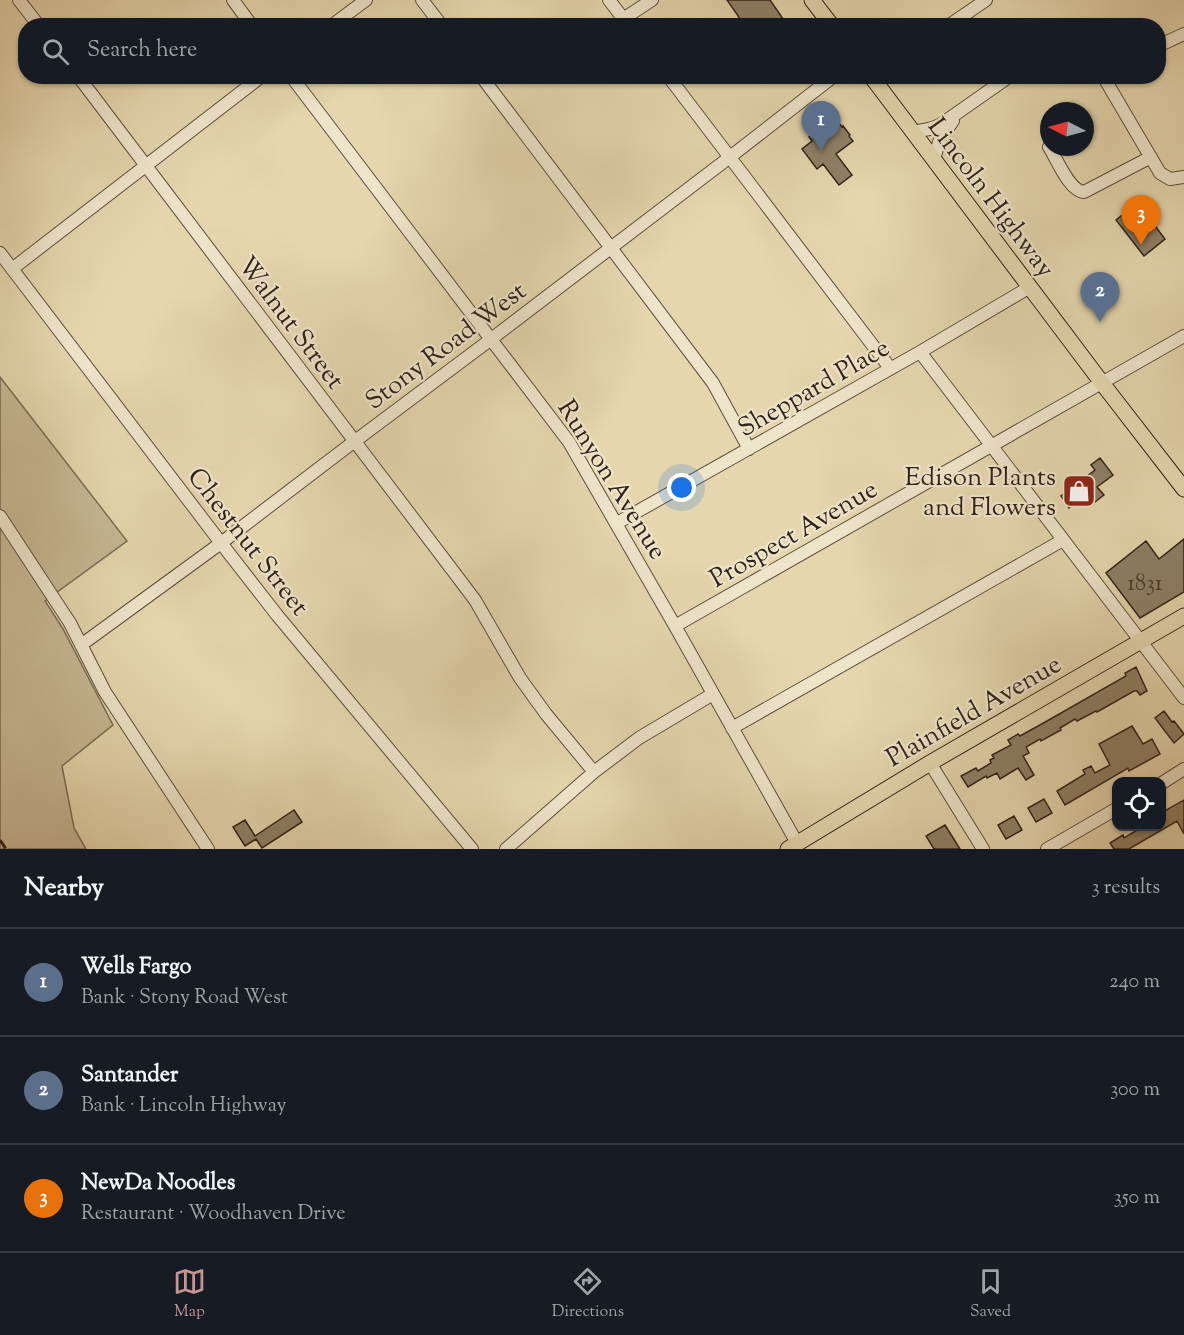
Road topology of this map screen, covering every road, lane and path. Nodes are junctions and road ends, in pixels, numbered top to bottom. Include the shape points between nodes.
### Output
1 (19, 0) edge
2 (233, 0) edge
3 (366, 0) edge
4 (422, 0) edge
5 (609, 0) edge
6 (652, 0) edge
7 (812, 0) edge
8 (986, 0) edge
9 (33, 18) edge
10 (246, 18) edge
11 (342, 18) edge
12 (436, 18) edge
13 (623, 18) edge
14 (631, 18) edge
15 (826, 18) edge
16 (960, 18) edge
17 (1184, 34) edge
18 (1166, 42) edge
19 (84, 84) edge
20 (252, 84) edge
21 (297, 84) edge
22 (487, 84) edge
23 (674, 84) edge
24 (824, 84) edge
25 (877, 84) edge
26 (999, 84) edge
27 (1108, 84) edge
28 (959, 113) junction
29 (913, 132) junction
30 (1055, 156) edge
31 (1151, 157) junction
32 (730, 158) junction
33 (933, 159) junction
34 (146, 166) junction
35 (1184, 177) edge
36 (611, 248) junction
37 (0, 253) edge
38 (12, 269) junction
39 (1030, 287) junction
40 (1184, 336) edge
41 (490, 340) junction
42 (920, 352) junction
43 (890, 368) junction
44 (1101, 383) junction
45 (354, 441) junction
46 (991, 446) junction
47 (749, 449) junction
48 (1179, 472) edge
49 (1184, 489) edge
50 (0, 516) edge
51 (617, 523) junction
52 (1063, 540) junction
53 (221, 543) junction
54 (1184, 616) edge
55 (675, 626) junction
56 (1140, 640) junction
57 (81, 645) junction
58 (713, 694) junction
59 (1184, 698) edge
60 (732, 728) junction
61 (930, 763) junction
62 (1184, 770) edge
63 (594, 772) junction
64 (1166, 780) edge
65 (1112, 811) edge
66 (792, 846) edge
67 (208, 849) edge
68 (472, 849) edge
69 (506, 849) edge
70 (983, 849) edge
71 (1047, 849) edge

1 - 9 street
2 - 10 street
3 - 11 street
4 - 12 street
5 - 13 street
6 - 14 street
7 - 15 main road
8 - 16 street
17 - 18 street
19 - 34 street, Walnut Street
20 - 34 street
21 - 41 street, Runyon Avenue
22 - 36 street
23 - 32 street
24 - 32 street, Stony Road West
25 - 29 main road, Lincoln Highway
26 - 28 street
27 - 31 street
28 - 29 street via 940,125
28 - 33 street via 940,139
29 - 33 main road, Lincoln Highway
30 - 31 street via 1079,192
31 - 35 street via 1160,173 1170,179
32 - 36 street, Stony Road West
32 - 43 street
33 - 39 main road, Lincoln Highway
34 - 38 street
34 - 45 street, Walnut Street
36 - 41 street, Stony Road West
36 - 47 street via 713,383
37 - 38 street, Chestnut Street
38 - 53 street, Chestnut Street
39 - 42 street, Sheppard Place
39 - 44 main road, Lincoln Highway
40 - 44 street, Prospect Avenue
41 - 45 street, Stony Road West
41 - 51 street, Runyon Avenue via 569,442
42 - 43 street, Sheppard Place
42 - 46 street
43 - 47 street, Sheppard Place
44 - 46 street, Prospect Avenue
44 - 48 main road, Lincoln Highway
45 - 53 street, Stony Road West
45 - 63 street, Walnut Street via 475,600 520,678 546,714
46 - 52 street
46 - 55 street, Prospect Avenue
47 - 51 street, Sheppard Place
48 - 49 main road, Lincoln Highway
50 - 57 street
51 - 55 street, Runyon Avenue
52 - 56 street
52 - 60 street
53 - 57 street, Stony Road West
53 - 68 street, Chestnut Street
54 - 56 main road, Plainfield Avenue
55 - 58 street, Runyon Avenue
56 - 59 street
56 - 61 main road, Plainfield Avenue
57 - 67 street via 105,692
58 - 60 street, Runyon Avenue
58 - 63 street via 639,738
60 - 66 street, Runyon Avenue
61 - 66 main road, Plainfield Avenue
61 - 70 street
62 - 64 street
63 - 69 street
65 - 71 street

